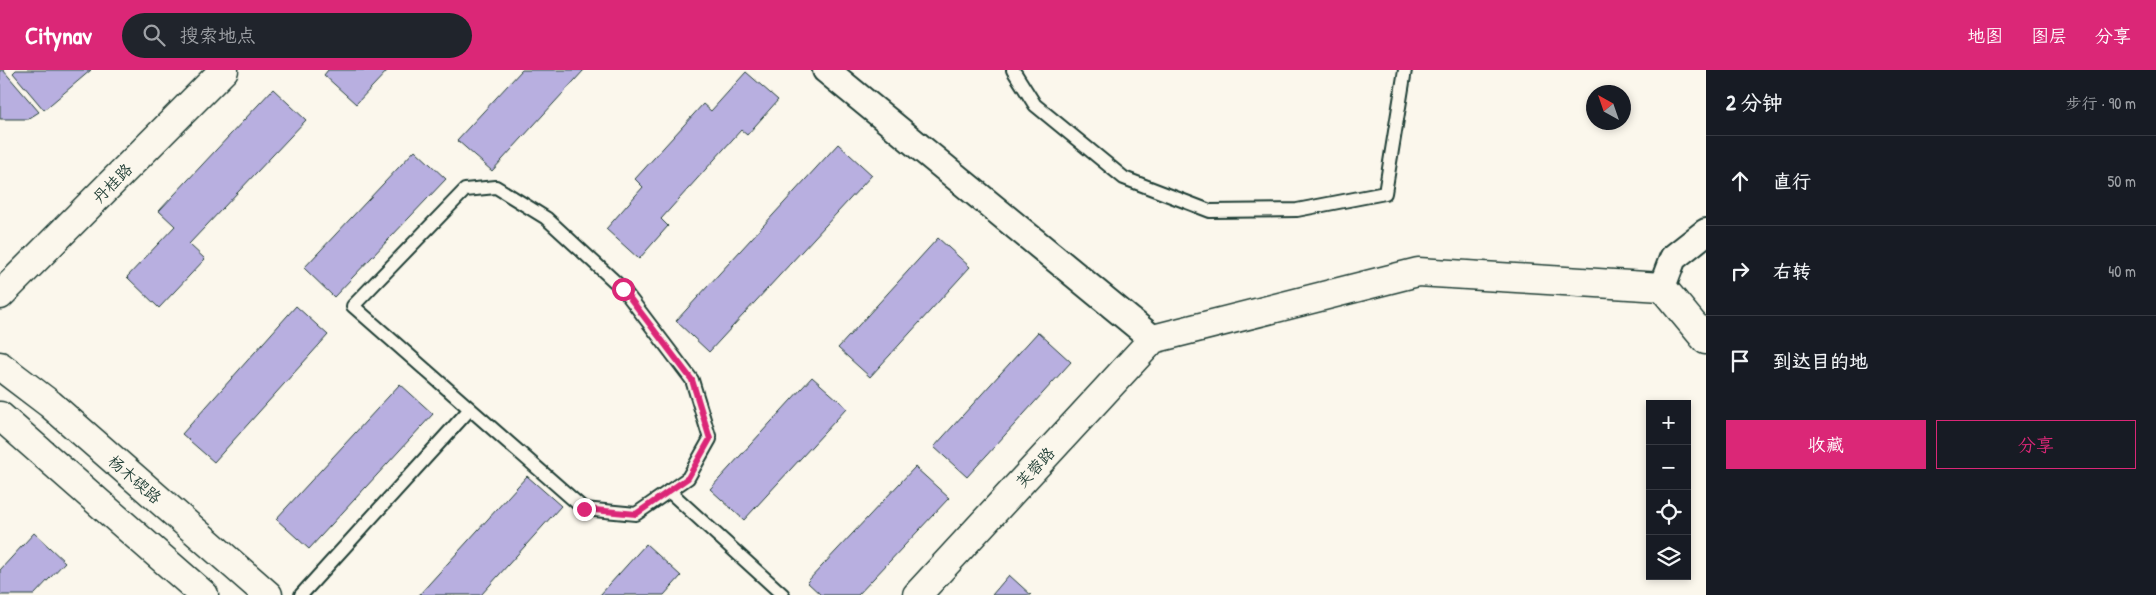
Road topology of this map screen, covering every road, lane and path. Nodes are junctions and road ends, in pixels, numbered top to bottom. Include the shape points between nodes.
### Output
1 (224, 70) edge
2 (826, 70) edge
3 (1013, 70) edge
4 (1406, 70) edge
5 (1706, 232) edge
6 (1662, 287) junction
7 (0, 295) edge
8 (1153, 339) junction
9 (1706, 340) edge
10 (0, 366) edge
11 (470, 409) junction
12 (0, 416) edge
13 (669, 491) junction
14 (204, 595) edge
15 (268, 595) edge
16 (301, 595) edge
17 (783, 595) edge
18 (917, 595) edge

1 - 7 street, 丹桂路
2 - 8 street
3 - 4 lane via 1035,105 1124,178 1210,211 1297,210 1385,193
5 - 6 street via 1673,258
6 - 8 street via 1418,272
6 - 9 street
8 - 18 street, 芙蓉路
10 - 15 street, 杨木碶路 via 50,404
11 - 13 lane via 584,509 636,514
11 - 13 lane via 353,306 466,190 496,187 546,218 623,289 692,380 710,439 688,478
11 - 16 lane
12 - 14 street
13 - 17 lane

